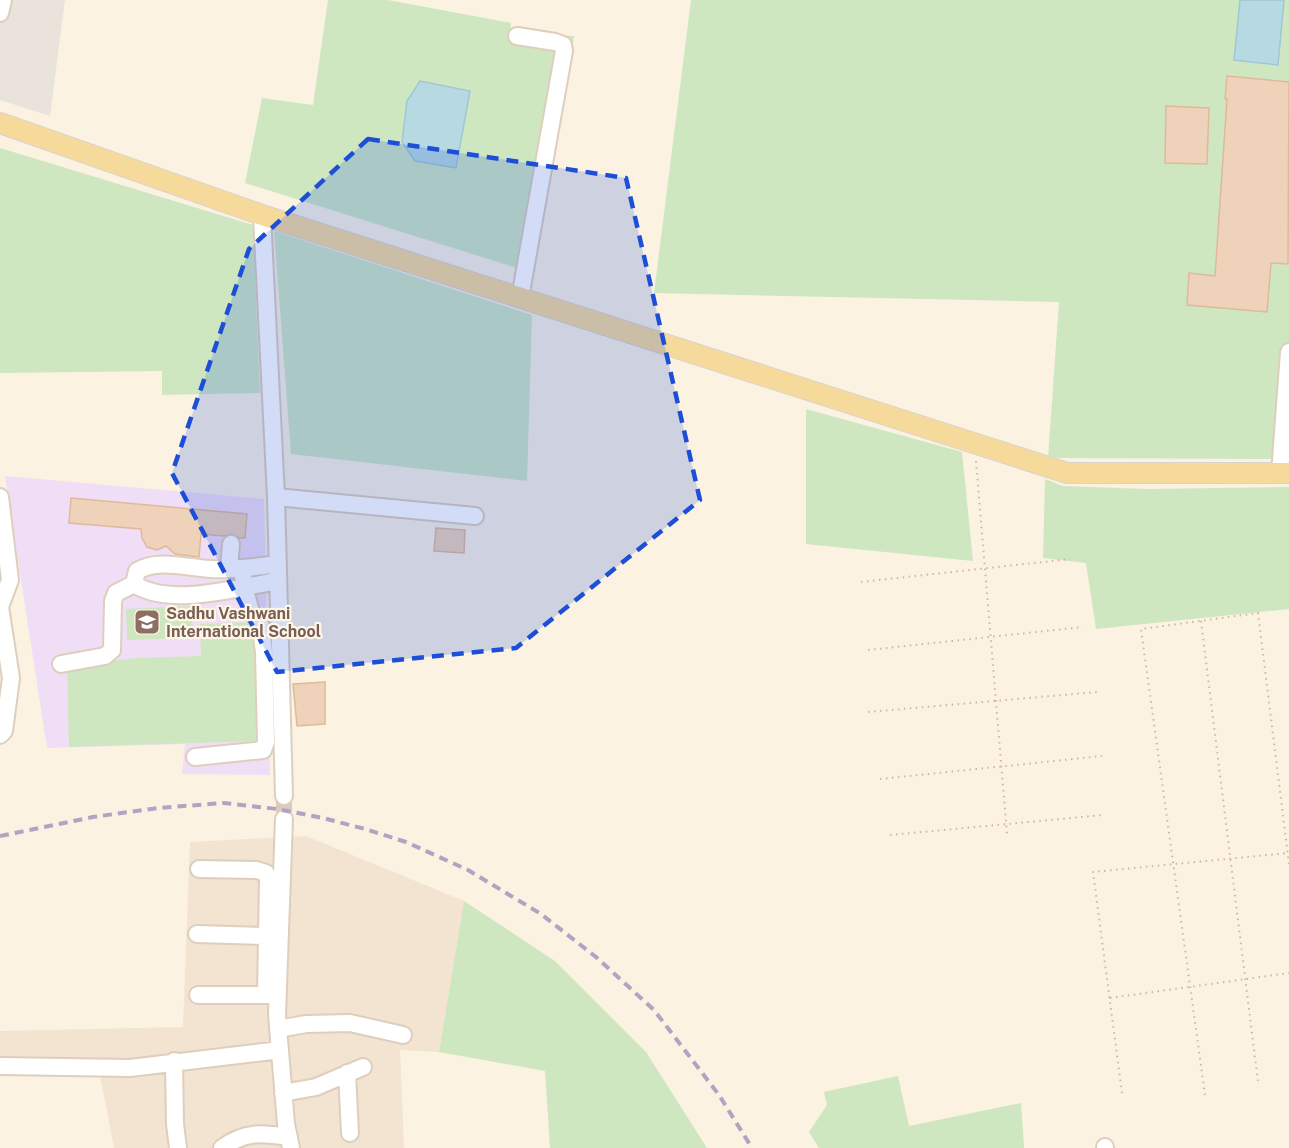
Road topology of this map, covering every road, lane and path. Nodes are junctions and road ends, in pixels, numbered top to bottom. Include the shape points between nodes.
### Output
1 (3, 0) edge
2 (0, 13) edge
3 (517, 36) dead end
4 (0, 123) edge
5 (262, 215) junction
6 (520, 298) junction
7 (1289, 352) edge
8 (974, 443) junction
9 (1285, 473) edge
10 (0, 497) edge
11 (276, 497) junction
12 (475, 516) dead end
13 (231, 544) dead end
14 (1070, 559) dead end
15 (278, 564) junction
16 (236, 569) junction
17 (985, 569) junction
18 (278, 581) junction
19 (861, 582) dead end
20 (134, 584) junction
21 (244, 586) junction
22 (1201, 621) junction
23 (1083, 627) dead end
24 (990, 637) junction
25 (868, 650) dead end
26 (61, 664) dead end
27 (1097, 692) dead end
28 (996, 701) junction
29 (868, 712) dead end
30 (0, 735) edge
31 (1102, 756) dead end
32 (195, 757) dead end
33 (1001, 766) junction
34 (880, 779) dead end
35 (284, 796) tunnel mouth
36 (1103, 815) dead end
37 (284, 819) tunnel mouth
38 (1006, 824) junction
39 (1007, 834) dead end
40 (890, 835) dead end
41 (1288, 853) edge
42 (1231, 858) junction
43 (1174, 864) junction
44 (1289, 864) edge
45 (199, 869) dead end
46 (197, 934) dead end
47 (267, 936) junction
48 (1289, 973) edge
49 (1246, 979) junction
50 (1190, 986) junction
51 (198, 995) dead end
52 (272, 995) junction
53 (1110, 998) junction
54 (278, 1029) junction
55 (403, 1035) dead end
56 (280, 1050) junction
57 (174, 1061) junction
58 (0, 1066) edge
59 (1258, 1082) dead end
60 (284, 1093) junction
61 (1122, 1093) dead end
62 (1205, 1095) dead end
63 (350, 1133) dead end
64 (290, 1142) edge
65 (178, 1148) edge
66 (222, 1148) edge

1 - 2 street
3 - 6 street via 555,42 563,45 564,51
4 - 5 main road
5 - 6 main road
5 - 11 street
6 - 8 main road
7 - 9 street
8 - 9 main road via 1067,473
8 - 17 path
10 - 30 street via 10,580 0,608 11,678
11 - 12 street
11 - 15 street
13 - 16 street
14 - 17 path
15 - 16 street
15 - 18 street
16 - 20 street via 147,564 137,571
16 - 21 street
17 - 19 path
17 - 24 path
18 - 21 street
18 - 35 street
20 - 21 street via 145,591 176,594 218,593
20 - 26 street via 116,593 113,601 112,650 105,656
21 - 32 street via 251,612 260,622 266,742 263,750
22 - 41 path via 1258,613
22 - 42 path
22 - 43 path via 1141,629
23 - 24 path
24 - 25 path
24 - 28 path
27 - 28 path
28 - 29 path
28 - 33 path
31 - 33 path
33 - 34 path
33 - 38 path
36 - 38 path
37 - 52 street
38 - 39 path
38 - 40 path
41 - 42 path
41 - 44 path
42 - 43 path
42 - 49 path
43 - 50 path
43 - 53 path via 1094,872
45 - 47 street via 266,873
46 - 47 street
47 - 52 street
48 - 49 path
49 - 50 path
49 - 59 path
50 - 53 path
50 - 62 path
51 - 52 street
52 - 54 street
53 - 61 path
54 - 55 street via 350,1023
54 - 56 street
56 - 57 street
56 - 60 street
57 - 58 street via 130,1068
57 - 65 street
60 - 63 street via 316,1087 355,1070
60 - 64 street
64 - 66 street via 268,1134 243,1136

